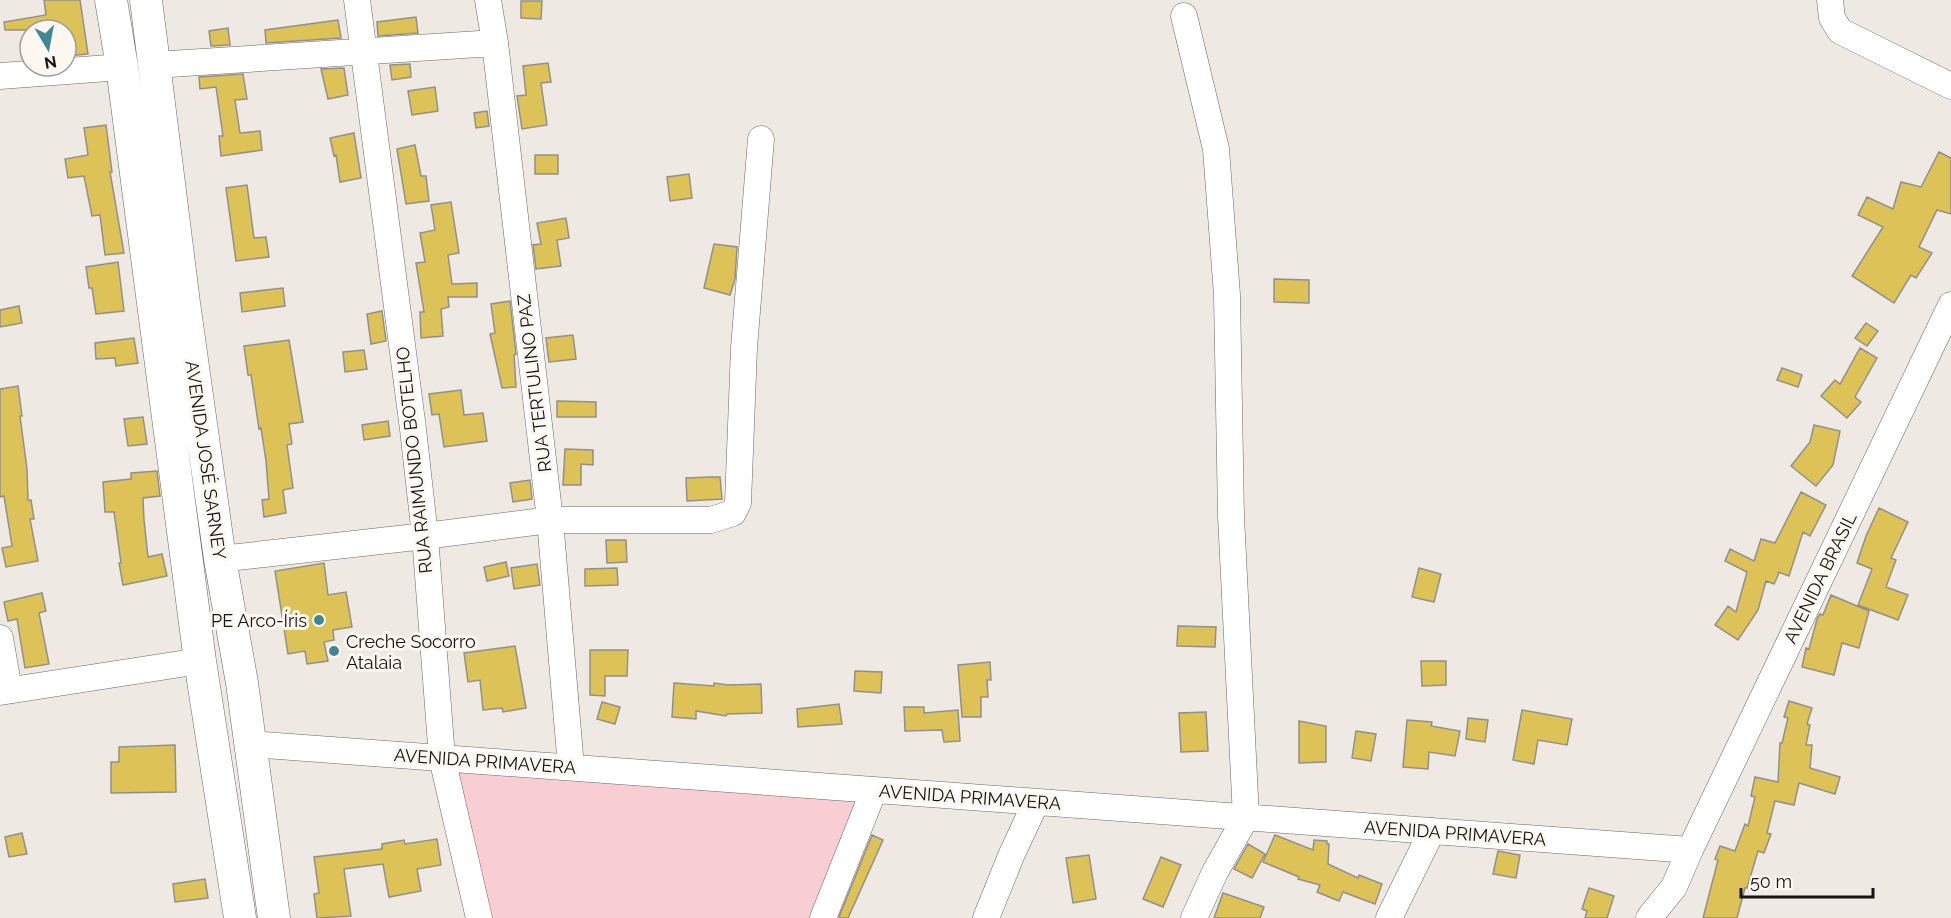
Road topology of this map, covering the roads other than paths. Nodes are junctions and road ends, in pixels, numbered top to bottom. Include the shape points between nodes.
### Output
1 (111, 0) edge
2 (146, 0) edge
3 (357, 0) edge
4 (488, 0) edge
5 (1830, 0) edge
6 (1184, 16) dead end
7 (495, 43) junction
8 (364, 50) junction
9 (154, 65) junction
10 (122, 67) junction
11 (0, 76) edge
12 (1951, 86) edge
13 (761, 139) dead end
14 (1951, 305) edge
15 (550, 519) junction
16 (424, 536) junction
17 (220, 559) junction
18 (0, 638) edge
19 (202, 674) junction
20 (242, 683) junction
21 (4, 691) edge
22 (250, 744) junction
23 (442, 758) junction
24 (571, 767) junction
25 (874, 790) junction
26 (1036, 802) junction
27 (1246, 817) junction
28 (1432, 831) junction
29 (1690, 850) junction
30 (1674, 887) junction
31 (240, 918) edge
32 (274, 918) edge
33 (479, 918) edge
34 (823, 918) edge
35 (986, 918) edge
36 (1194, 918) edge
37 (1389, 918) edge
38 (1649, 918) edge
39 (1674, 918) edge

1 - 10 main road, AVENIDA JOSÉ SARNEY
2 - 9 main road, AVENIDA JOSÉ SARNEY
3 - 8 street, RUA RAIMUNDO BOTELHO
4 - 7 street, RUA TERTULINO PAZ
5 - 12 street via 1832,18 1840,31
6 - 27 street via 1216,149 1227,295 1231,516
7 - 8 street
7 - 15 street, RUA TERTULINO PAZ
8 - 9 street
8 - 16 street, RUA RAIMUNDO BOTELHO
9 - 17 main road, AVENIDA JOSÉ SARNEY
10 - 11 street
10 - 19 main road, AVENIDA JOSÉ SARNEY
13 - 15 street via 744,348 738,503 733,513 711,520
14 - 29 street, AVENIDA BRASIL
15 - 16 street
15 - 24 street, RUA TERTULINO PAZ
16 - 17 street
16 - 23 street, RUA RAIMUNDO BOTELHO
17 - 20 main road, AVENIDA JOSÉ SARNEY
18 - 21 street
19 - 20 main road
19 - 21 street
19 - 31 main road, AVENIDA JOSÉ SARNEY
20 - 22 main road, AVENIDA JOSÉ SARNEY
22 - 23 street, AVENIDA PRIMAVERA
22 - 32 main road, AVENIDA JOSÉ SARNEY
23 - 24 street, AVENIDA PRIMAVERA
23 - 33 street, RUA RAIMUNDO BOTELHO
24 - 25 street, AVENIDA PRIMAVERA
25 - 26 street, AVENIDA PRIMAVERA
25 - 34 street
26 - 27 street, AVENIDA PRIMAVERA
26 - 35 street
27 - 28 street, AVENIDA PRIMAVERA
27 - 36 street
28 - 29 street, AVENIDA PRIMAVERA
28 - 37 street
29 - 30 street, AVENIDA BRASIL
30 - 38 street
30 - 39 street

